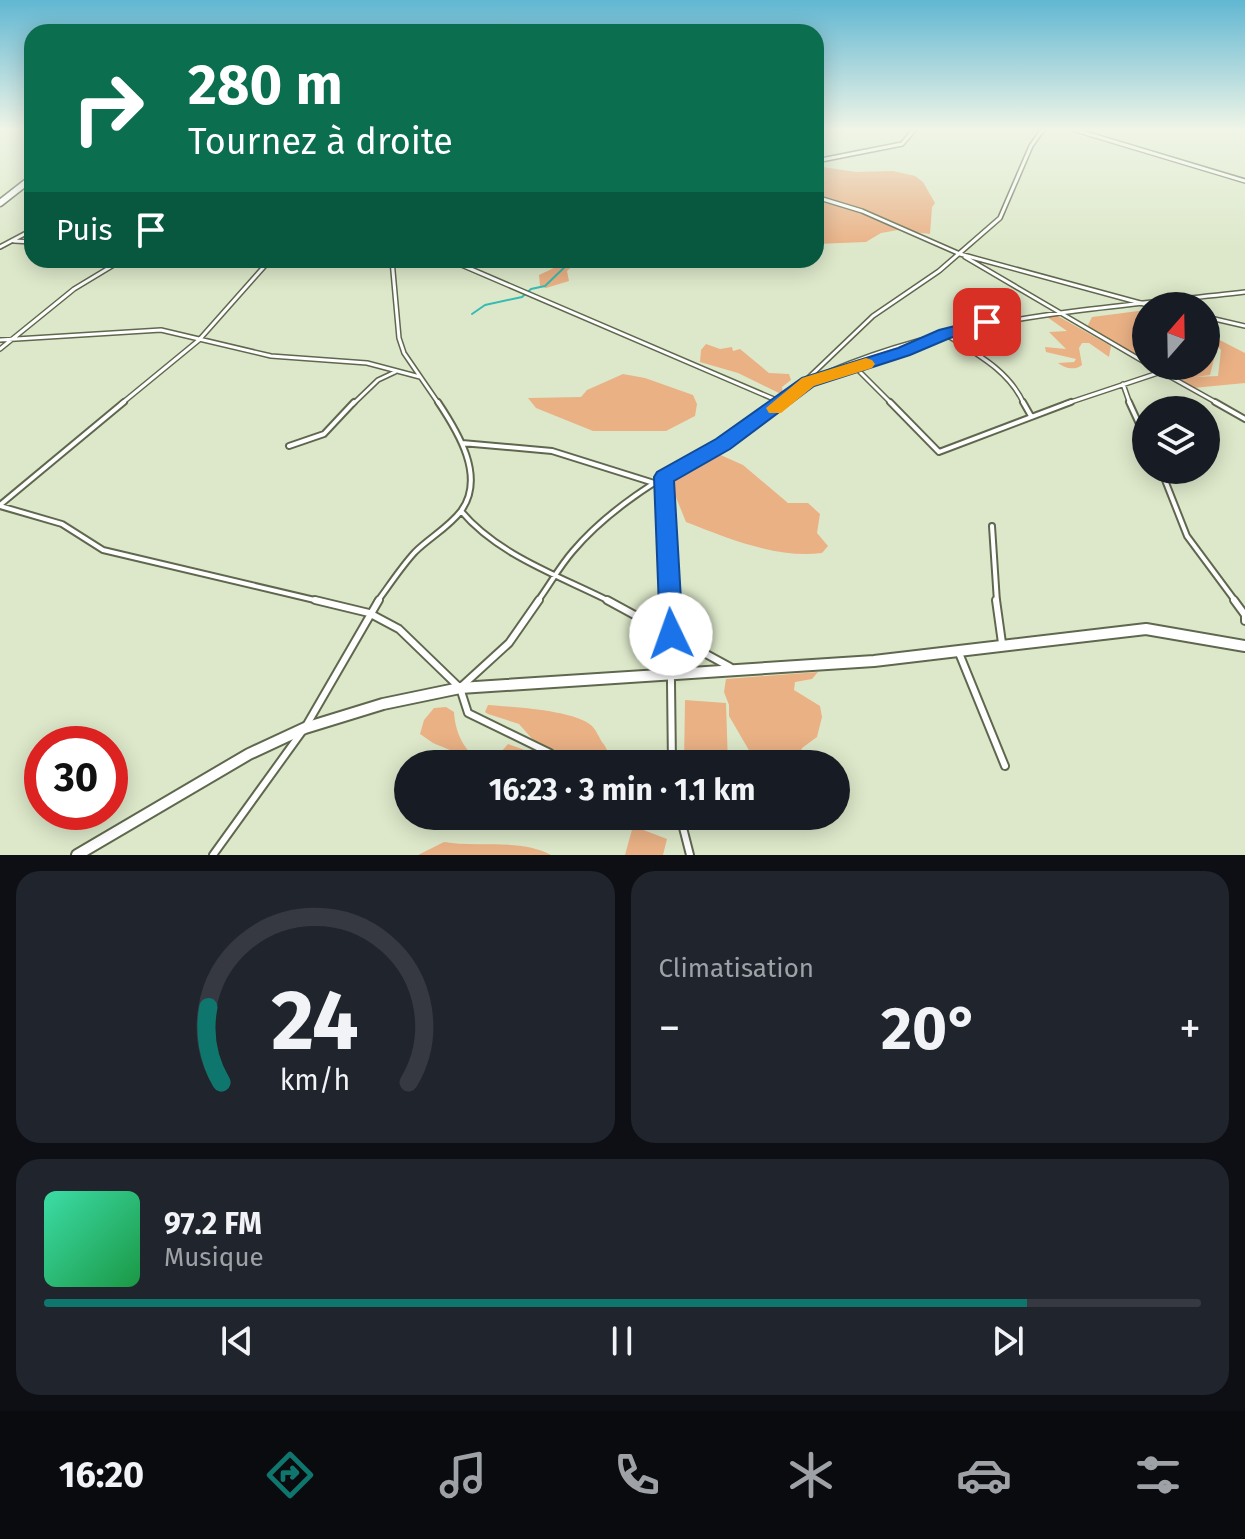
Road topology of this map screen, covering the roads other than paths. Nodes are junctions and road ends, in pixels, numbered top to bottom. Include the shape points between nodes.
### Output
1 (1021, 169) edge
2 (1205, 169) edge
3 (1245, 181) edge
4 (24, 184) edge
5 (824, 199) edge
6 (0, 203) edge
7 (24, 234) edge
8 (12, 241) junction
9 (24, 242) edge
10 (0, 247) edge
11 (960, 254) junction
12 (109, 268) edge
13 (264, 268) edge
14 (393, 268) edge
15 (470, 268) edge
16 (1245, 292) edge
17 (1220, 295) edge
18 (1132, 300) edge
19 (1132, 306) edge
20 (1059, 314) junction
21 (1220, 320) edge
22 (1245, 326) edge
23 (945, 334) junction
24 (11, 339) junction
25 (0, 340) edge
26 (199, 340) junction
27 (0, 349) edge
28 (1132, 356) edge
29 (854, 366) junction
30 (397, 372) junction
31 (422, 377) junction
32 (1136, 380) edge
33 (1175, 380) edge
34 (808, 382) junction
35 (1123, 384) junction
36 (783, 403) junction
37 (1132, 412) edge
38 (1031, 416) junction
39 (1245, 419) edge
40 (462, 443) junction
41 (289, 446) dead end
42 (664, 477) junction
43 (654, 484) junction
44 (1167, 484) edge
45 (0, 505) edge
46 (461, 511) junction
47 (992, 526) dead end
48 (556, 576) junction
49 (369, 613) junction
50 (1245, 621) edge
51 (671, 634) junction
52 (1002, 645) junction
53 (1245, 646) edge
54 (958, 650) junction
55 (735, 670) junction
56 (672, 676) junction
57 (460, 688) junction
58 (305, 728) junction
59 (544, 750) edge
60 (672, 750) edge
61 (1005, 766) dead end
62 (683, 830) edge
63 (77, 855) edge
64 (213, 855) edge
65 (690, 855) edge

1 - 11 street via 1000,218
2 - 3 street
4 - 6 highway
5 - 11 street
7 - 8 street
8 - 9 street
8 - 10 street
11 - 18 street
11 - 20 street
11 - 34 street via 873,316
12 - 24 street
13 - 26 street
14 - 31 street via 399,338
15 - 36 street
16 - 17 street
19 - 20 street
20 - 23 street via 1006,319
20 - 28 street
21 - 22 street
23 - 29 street
23 - 38 street via 1003,376
24 - 25 street
24 - 26 street via 161,330
24 - 27 street
26 - 30 street via 271,356 358,362
26 - 45 street
29 - 34 street
29 - 38 street via 937,451
30 - 31 street
30 - 41 street via 359,393 323,437
31 - 40 street
32 - 35 street
33 - 39 street
34 - 36 street
35 - 37 street
35 - 38 street
36 - 42 street
40 - 43 street via 552,451
40 - 46 street via 472,478
42 - 43 street
42 - 51 street
43 - 48 street via 590,534
44 - 50 street via 1187,536
45 - 49 street via 62,524 103,550
46 - 48 street via 493,539
46 - 49 street via 413,554
47 - 52 street
48 - 51 street
48 - 57 street via 509,643
49 - 57 street via 399,629
49 - 58 street
51 - 55 street
51 - 56 street
52 - 53 main road via 1146,629
52 - 54 main road
54 - 55 main road
54 - 61 street
55 - 56 main road
56 - 57 main road
56 - 60 street
57 - 58 main road
57 - 59 street via 468,713
58 - 63 main road via 249,754
58 - 64 street
62 - 65 street

